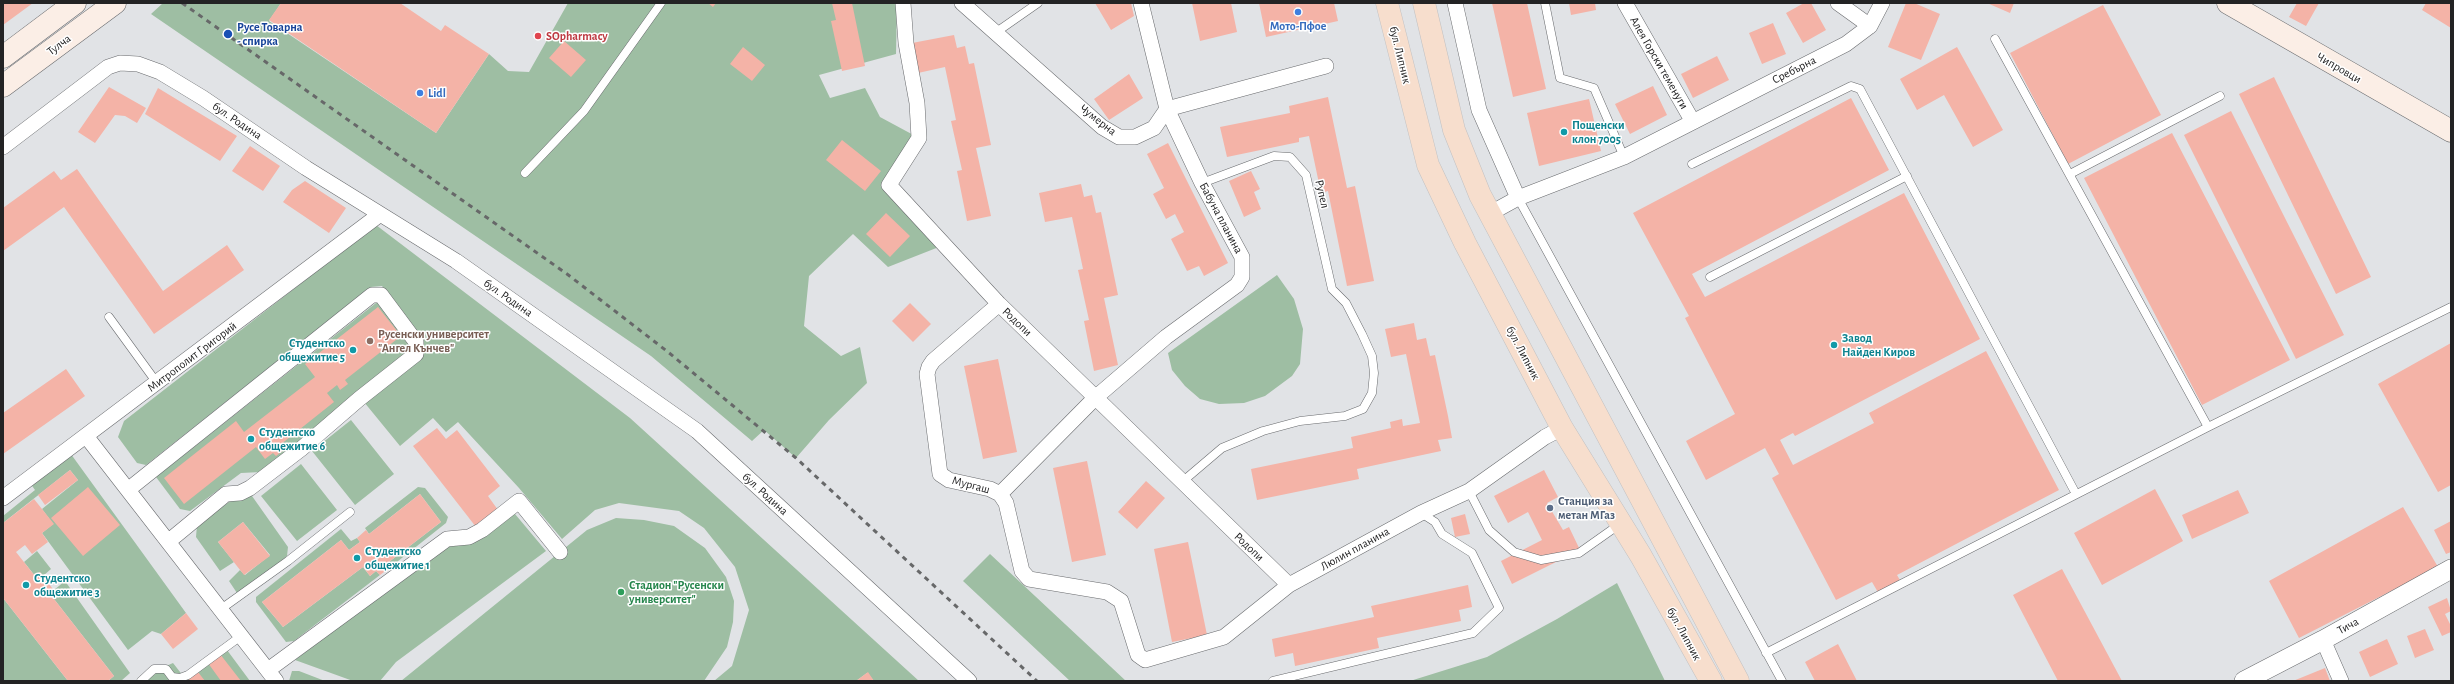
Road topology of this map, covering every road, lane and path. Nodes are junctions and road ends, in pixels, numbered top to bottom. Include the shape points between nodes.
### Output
1 (75, 3) edge
2 (115, 3) edge
3 (661, 3) edge
4 (903, 3) edge
5 (962, 3) edge
6 (1038, 3) edge
7 (1141, 3) edge
8 (1387, 3) edge
9 (1424, 3) edge
10 (1455, 3) edge
11 (1545, 3) edge
12 (1625, 3) edge
13 (1838, 3) edge
14 (1882, 3) edge
15 (2232, 4) edge
16 (1870, 26) junction
17 (995, 33) junction
18 (1995, 39) dead end
19 (3, 57) edge
20 (1326, 66) dead end
21 (3, 86) edge
22 (2220, 96) dead end
23 (1167, 109) junction
24 (1693, 122) junction
25 (2451, 131) edge
26 (3, 147) edge
27 (1624, 157) junction
28 (1692, 164) dead end
29 (525, 173) dead end
30 (2070, 174) junction
31 (1907, 176) junction
32 (1202, 183) junction
33 (1518, 198) junction
34 (1489, 214) junction
35 (379, 215) junction
36 (1710, 277) dead end
37 (998, 304) junction
38 (2451, 307) edge
39 (109, 317) dead end
40 (157, 384) junction
41 (1095, 398) junction
42 (2208, 426) junction
43 (1562, 428) junction
44 (86, 436) junction
45 (1182, 482) junction
46 (129, 489) junction
47 (1469, 491) junction
48 (1000, 494) junction
49 (2076, 494) junction
50 (3, 498) edge
51 (350, 512) dead end
52 (1421, 513) junction
53 (1621, 524) junction
54 (169, 541) junction
55 (560, 552) dead end
56 (2449, 574) edge
57 (1289, 585) junction
58 (221, 609) junction
59 (241, 636) junction
60 (2323, 640) junction
61 (1766, 653) junction
62 (1145, 660) joint
63 (272, 676) edge
64 (141, 681) edge
65 (969, 681) edge
66 (1273, 681) edge
67 (1711, 681) edge
68 (1738, 681) edge
69 (1782, 681) edge
70 (2244, 681) edge
71 (2341, 681) edge

1 - 19 main road, Тулча
2 - 21 main road, Тулча
3 - 29 lane via 584,111
4 - 37 street, Родопи via 919,138 889,185
5 - 17 street, Чумерна
6 - 17 lane
7 - 23 street, Бабуна планина
8 - 43 main road, бул. Липник via 1428,165 1465,243
9 - 34 main road, бул. Липник via 1454,130
10 - 33 street via 1480,110
11 - 27 lane via 1560,78 1594,88
12 - 24 street, Алея Горски теменуги
13 - 16 street
14 - 16 street, Сребърна
15 - 25 main road, Чипровци
16 - 24 street, Сребърна via 1846,44
17 - 23 street, Чумерна via 1102,126 1119,137 1135,137 1154,128
18 - 30 lane
20 - 23 street
22 - 30 lane
23 - 32 street, Бабуна планина
24 - 27 street, Сребърна
26 - 35 street, бул. Родина via 108,67 120,63 138,64 160,72 204,98
27 - 33 street, Сребърна
28 - 31 lane via 1851,86 1860,89
30 - 42 lane
31 - 36 lane
31 - 49 lane
32 - 41 street, Бабуна планина via 1242,257 1242,277 1237,285 1166,337
32 - 45 lane, Рупел via 1274,156 1290,157 1306,176 1332,289 1346,303 1372,356 1374,373 1372,393 1363,409 1345,416 1300,421 1263,431 1222,448
33 - 34 street, Сребърна
33 - 61 lane
34 - 68 main road, бул. Липник
35 - 40 street, Митрополит Григорий
35 - 65 street, бул. Родина via 456,261 697,431
37 - 41 street, Родопи
37 - 48 street, Мургаш via 933,361 928,374 940,474 949,480 990,489
38 - 42 lane
39 - 40 lane
40 - 44 street, Митрополит Григорий
41 - 45 street, Родопи
41 - 48 street
42 - 49 lane
43 - 47 street, Люлин планина
43 - 53 main road, бул. Липник
44 - 46 street
44 - 50 street, Митрополит Григорий
45 - 57 street, Родопи
46 - 54 street
46 - 54 street via 372,295 381,295 416,342 416,354 250,488 240,493 226,494
47 - 52 street, Люлин планина
47 - 53 lane via 1489,530 1514,552 1541,560 1579,553
48 - 62 street, Мургаш via 1006,503 1022,571 1029,579 1042,583 1107,592 1115,596 1121,601 1138,655
49 - 61 lane
51 - 58 lane via 288,562
52 - 57 street, Люлин планина
52 - 66 lane via 1435,522 1442,534 1472,553 1499,608 1473,633
53 - 67 main road, бул. Липник
54 - 58 street
55 - 63 street via 519,501 469,537 447,539
56 - 60 street, Тича
57 - 62 street, Люлин планина via 1224,637
58 - 59 street
59 - 63 street
59 - 64 lane via 188,675 172,677 166,669 154,669
60 - 70 street, Тича
60 - 71 street
61 - 69 lane

